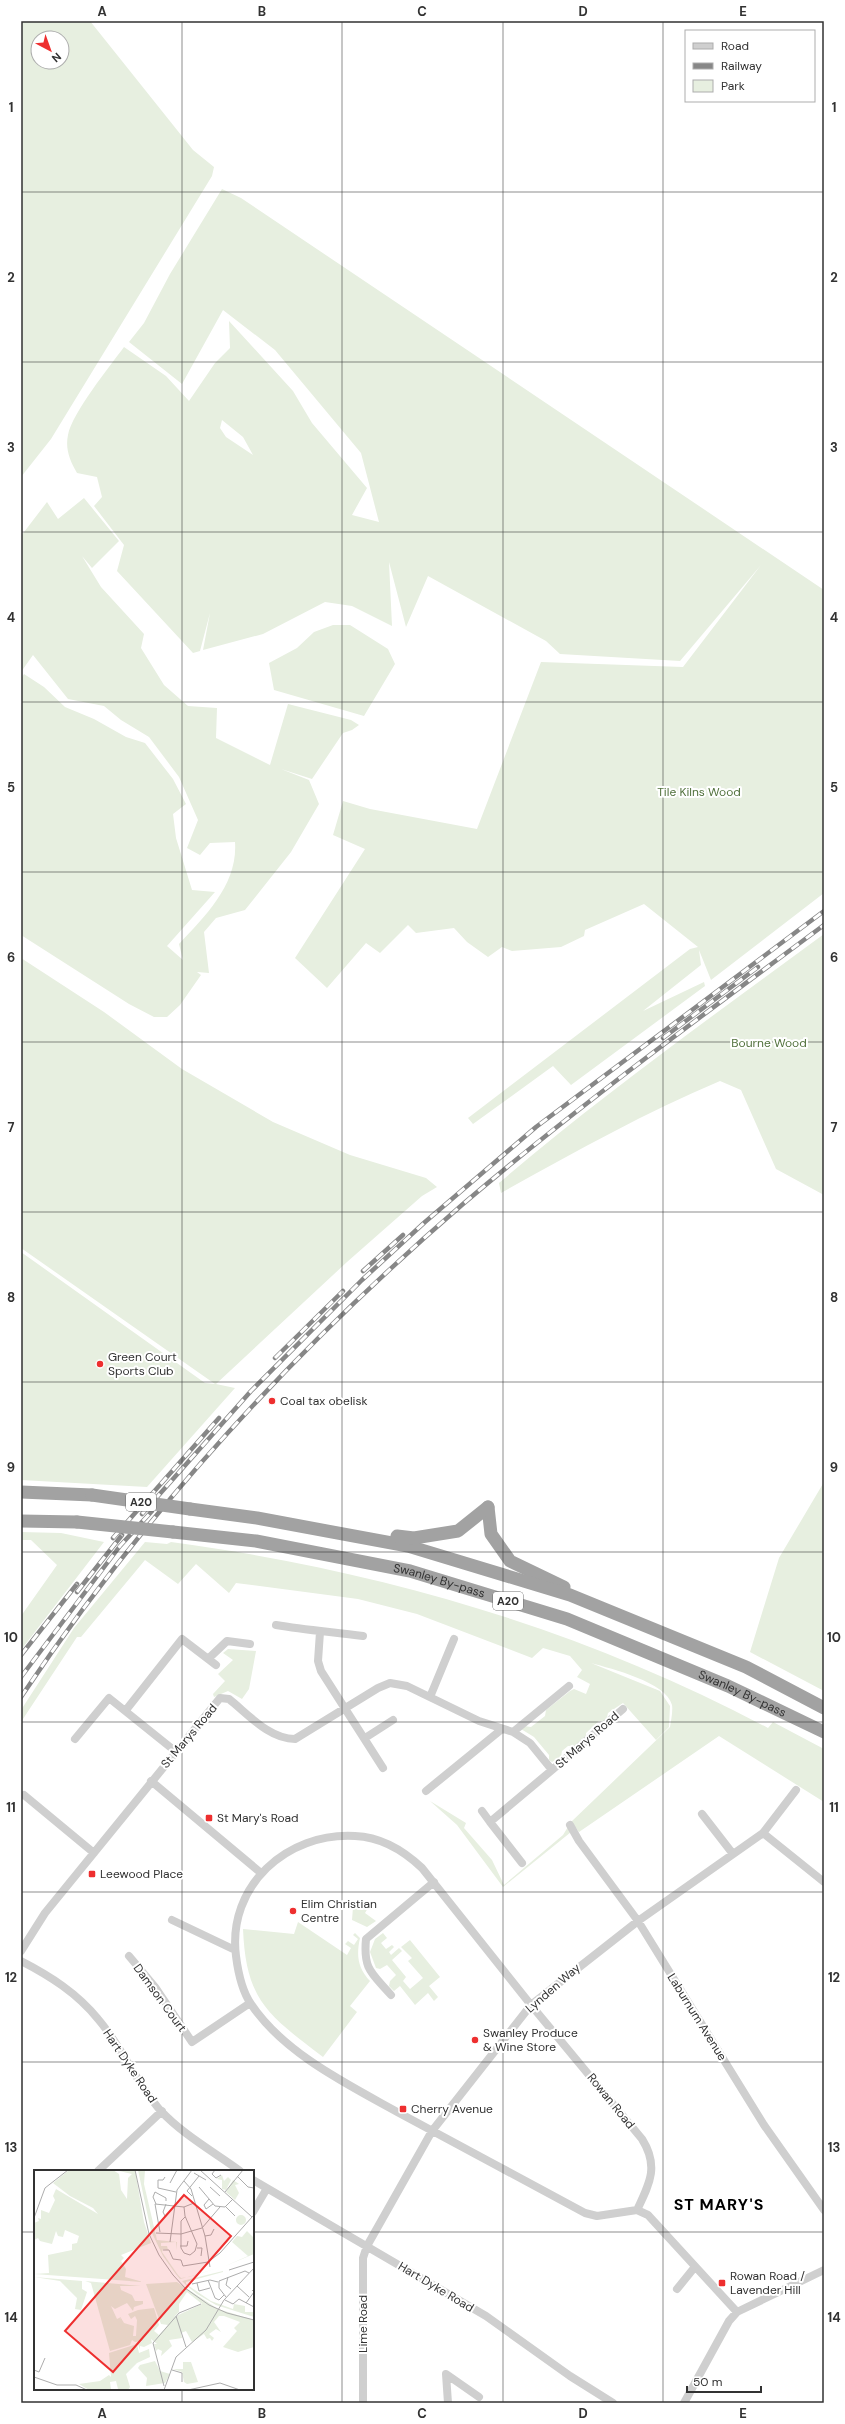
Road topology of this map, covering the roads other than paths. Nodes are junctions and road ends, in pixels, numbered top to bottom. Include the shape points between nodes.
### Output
1 (21, 1492) edge
2 (206, 1510) junction
3 (21, 1521) edge
4 (276, 1625) dead end
5 (320, 1632) junction
6 (659, 1632) junction
7 (363, 1636) dead end
8 (454, 1639) dead end
9 (250, 1644) dead end
10 (208, 1659) junction
11 (216, 1665) dead end
12 (569, 1686) dead end
13 (430, 1697) junction
14 (346, 1708) junction
15 (824, 1708) edge
16 (623, 1709) dead end
17 (126, 1710) junction
18 (393, 1720) dead end
19 (502, 1729) junction
20 (513, 1732) junction
21 (824, 1732) edge
22 (75, 1738) dead end
23 (365, 1738) junction
24 (175, 1751) junction
25 (383, 1768) dead end
26 (552, 1770) junction
27 (152, 1781) junction
28 (796, 1790) dead end
29 (426, 1791) dead end
30 (24, 1796) dead end
31 (482, 1811) dead end
32 (702, 1814) dead end
33 (490, 1822) junction
34 (570, 1825) dead end
35 (763, 1833) junction
36 (94, 1853) junction
37 (733, 1854) junction
38 (522, 1863) dead end
39 (261, 1873) junction
40 (434, 1882) junction
41 (824, 1882) edge
42 (172, 1920) dead end
43 (638, 1921) junction
44 (235, 1950) junction
45 (21, 1951) edge
46 (129, 1956) dead end
47 (21, 1961) edge
48 (391, 1995) dead end
49 (250, 2003) junction
50 (531, 2005) junction
51 (162, 2112) junction
52 (432, 2131) junction
53 (99, 2170) edge
54 (239, 2170) edge
55 (254, 2181) edge
56 (266, 2190) junction
57 (254, 2210) edge
58 (637, 2210) junction
59 (824, 2210) edge
60 (367, 2246) junction
61 (694, 2268) junction
62 (824, 2270) edge
63 (677, 2289) dead end
64 (737, 2312) junction
65 (479, 2396) dead end
66 (363, 2403) edge
67 (448, 2403) edge
68 (613, 2403) edge
69 (684, 2403) edge

1 - 2 highway, Swanley By-pass / A20, bridge via 92,1496
2 - 6 highway, Swanley By-pass / A20 via 408,1546 570,1596
2 - 6 highway via 238,1508 414,1538 458,1531 488,1507 491,1534 510,1561
3 - 21 highway, Swanley By-pass / A20, bridge via 77,1522 256,1541 410,1571 567,1619 728,1686
4 - 5 street
5 - 7 street
5 - 14 street via 318,1661 321,1671
6 - 15 highway, Swanley By-pass / A20 via 746,1667
8 - 13 street
9 - 10 street via 227,1641
10 - 11 street
10 - 17 street via 182,1638
12 - 20 street
13 - 14 street, St Marys Road via 407,1686 390,1683
13 - 19 street, St Marys Road via 479,1721
14 - 23 street
14 - 24 street, St Marys Road via 302,1737 283,1739 274,1735 229,1699 220,1698
16 - 26 street, St Marys Road
17 - 22 street via 109,1698
17 - 24 street
18 - 23 street
19 - 20 street, St Marys Road
19 - 29 street
20 - 26 street, St Marys Road via 530,1743
23 - 25 street
24 - 27 street, St Marys Road
26 - 33 street, St Marys Road
27 - 36 street, St Marys Road
27 - 39 street
28 - 35 street, Lynden Way
30 - 36 street
31 - 33 street
32 - 37 street
33 - 38 street
34 - 43 street, Laburnum Avenue
35 - 37 street, Lynden Way
35 - 41 street
36 - 45 street, St Marys Road via 45,1912
37 - 43 street, Lynden Way
39 - 40 street via 288,1851 309,1842 331,1837 356,1836 377,1840 399,1849
39 - 44 street via 238,1913
40 - 48 street via 366,1939 364,1958 369,1970
40 - 50 street
42 - 44 street
43 - 50 street, Lynden Way
43 - 59 street, Laburnum Avenue via 764,2124
44 - 49 street via 240,1978
46 - 49 street, Damson Court via 155,1987 192,2042
47 - 51 street, Hart Dyke Road via 60,1984 99,2019 141,2085
49 - 52 street via 275,2031 316,2065 339,2081
50 - 52 street, Lynden Way
50 - 58 street, Rowan Road via 642,2138 649,2150 652,2172
51 - 53 street
51 - 54 street, Hart Dyke Road
52 - 58 street via 585,2213 597,2216
52 - 60 street, Lynden Way
55 - 56 street, Hart Dyke Road
56 - 57 street
56 - 60 street, Hart Dyke Road
58 - 61 street via 648,2215
60 - 66 street, Lime Road via 363,2258
60 - 68 street, Hart Dyke Road via 486,2316 570,2376
61 - 63 street
61 - 64 street
62 - 64 street
64 - 69 street via 729,2321
65 - 67 street via 446,2374

